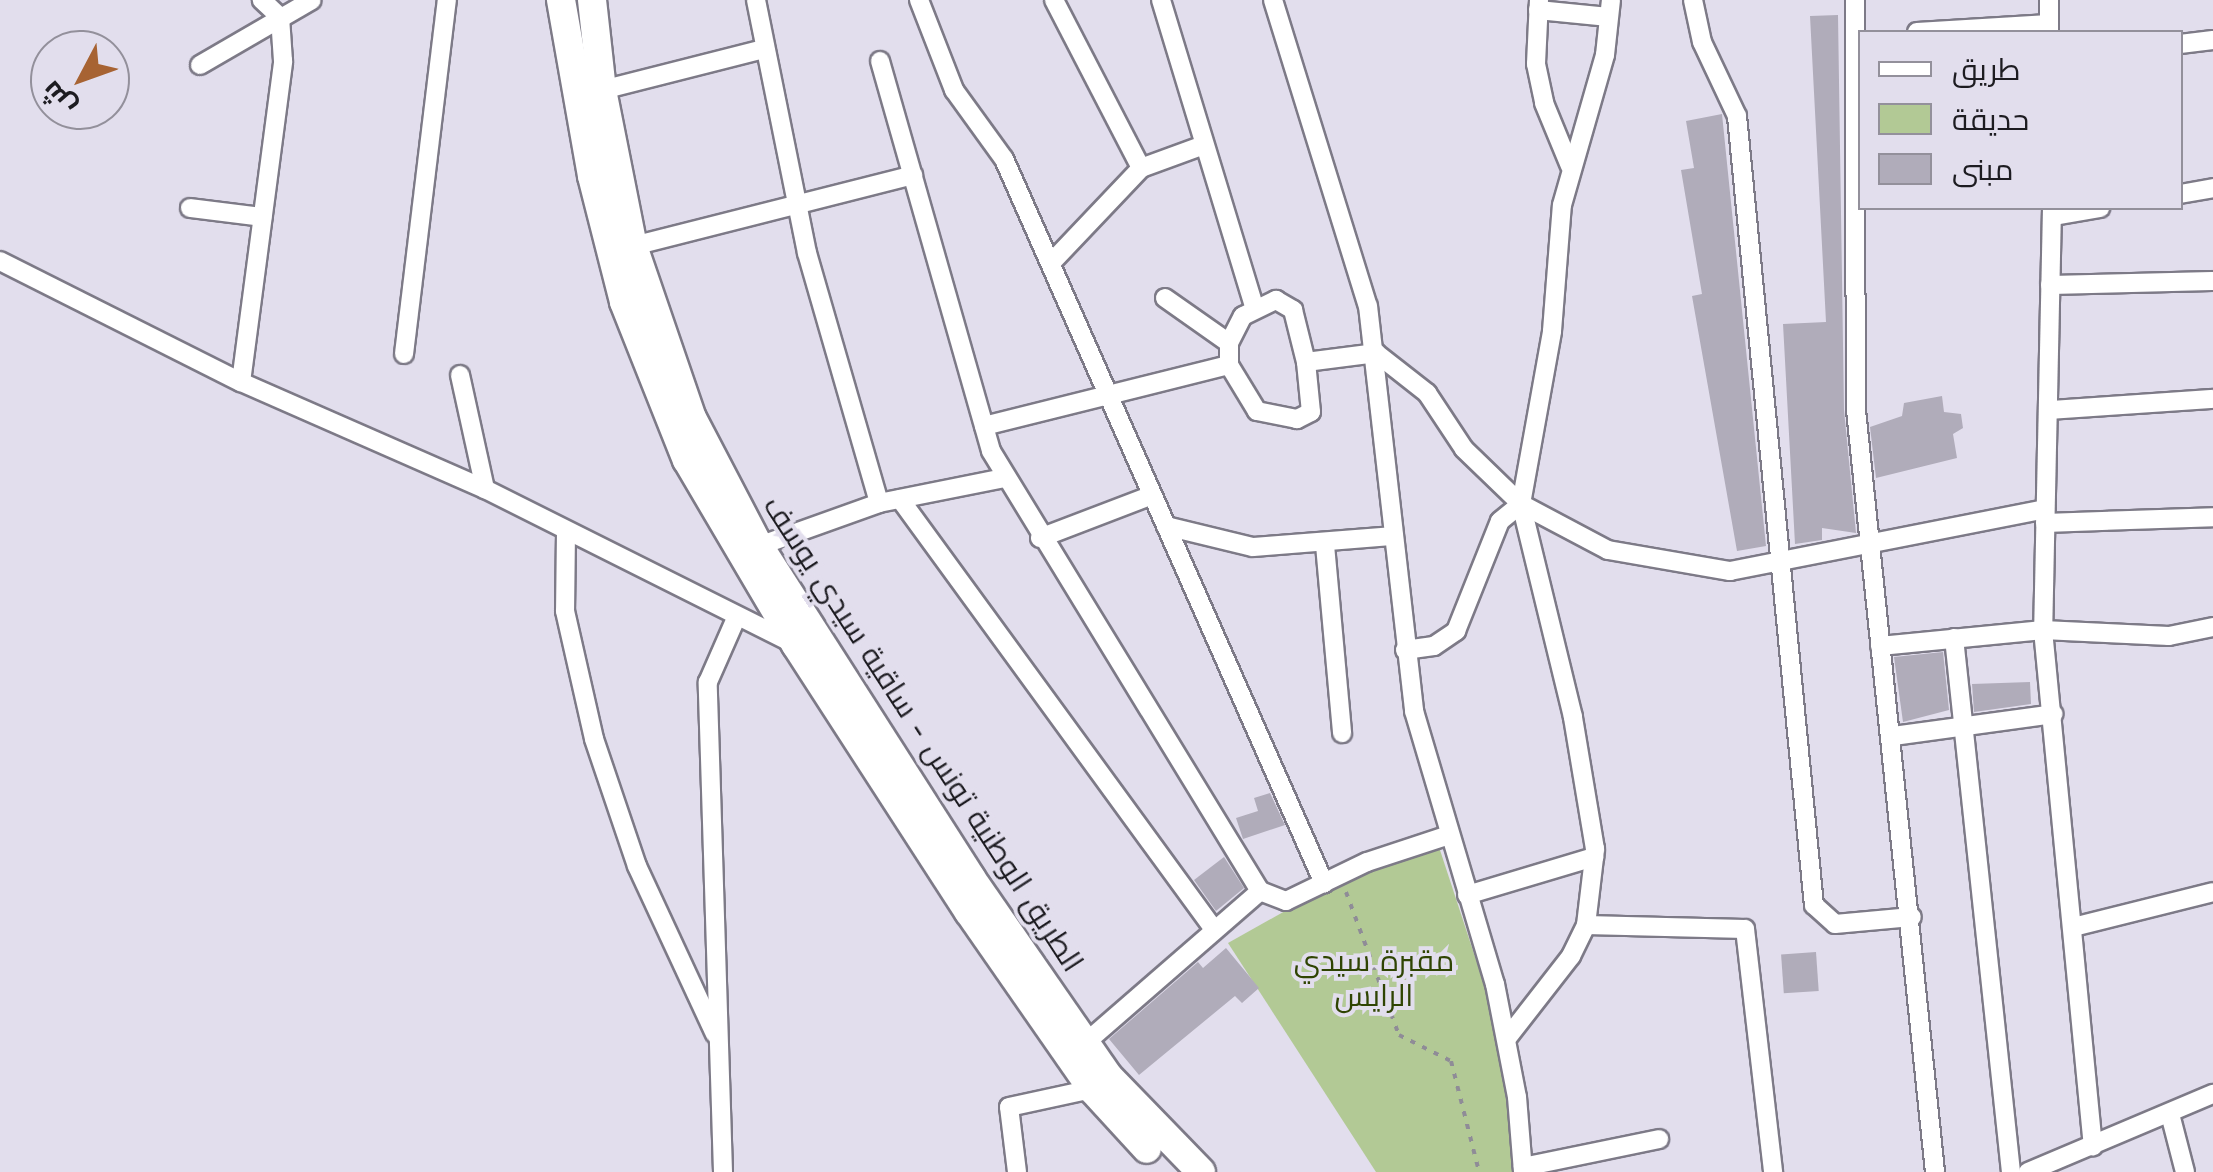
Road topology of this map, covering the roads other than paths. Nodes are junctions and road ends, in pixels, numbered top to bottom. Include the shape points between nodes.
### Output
1 (262, 0) edge
2 (312, 0) edge
3 (446, 0) edge
4 (592, 0) edge
5 (756, 0) edge
6 (918, 0) edge
7 (1054, 0) edge
8 (1161, 0) edge
9 (1273, 0) edge
10 (1694, 0) edge
11 (1855, 0) edge
12 (2049, 0) edge
13 (561, 1) edge
14 (1539, 5) edge
15 (1610, 8) edge
16 (280, 17) junction
17 (2050, 28) edge
18 (1984, 30) edge
19 (1858, 36) edge
20 (2213, 40) edge
21 (2183, 44) edge
22 (764, 49) junction
23 (880, 61) dead end
24 (200, 65) dead end
25 (602, 90) junction
26 (1204, 144) junction
27 (1570, 166) junction
28 (1141, 168) junction
29 (913, 175) junction
30 (2213, 188) edge
31 (2183, 193) edge
32 (796, 202) junction
33 (190, 208) dead end
34 (1859, 210) edge
35 (2052, 212) edge
36 (262, 217) junction
37 (634, 246) junction
38 (0, 261) edge
39 (1051, 263) junction
40 (2213, 281) edge
41 (2050, 286) junction
42 (1164, 298) dead end
43 (1254, 307) junction
44 (1229, 343) junction
45 (1376, 353) junction
46 (404, 354) dead end
47 (1306, 362) junction
48 (1228, 365) junction
49 (460, 375) dead end
50 (241, 382) junction
51 (1104, 396) junction
52 (2213, 398) edge
53 (2050, 410) junction
54 (984, 426) junction
55 (1004, 478) junction
56 (485, 490) junction
57 (1150, 496) junction
58 (900, 499) junction
59 (880, 504) junction
60 (1521, 504) junction
61 (2045, 516) junction
62 (2213, 517) edge
63 (1166, 526) junction
64 (566, 532) junction
65 (1392, 536) junction
66 (1040, 538) junction
67 (1869, 544) junction
68 (759, 546) junction
69 (1324, 546) junction
70 (1783, 559) junction
71 (737, 616) junction
72 (2213, 627) edge
73 (2043, 630) junction
74 (1954, 638) junction
75 (796, 645) junction
76 (1880, 646) junction
77 (1405, 650) junction
78 (2053, 714) junction
79 (1962, 722) junction
80 (1342, 733) dead end
81 (1893, 736) junction
82 (1449, 835) junction
83 (1594, 857) junction
84 (1324, 882) junction
85 (1260, 891) junction
86 (2213, 892) edge
87 (1467, 896) junction
88 (1912, 917) junction
89 (1586, 925) junction
90 (2073, 927) junction
91 (1213, 928) junction
92 (1508, 1037) junction
93 (718, 1041) junction
94 (1083, 1044) junction
95 (1092, 1089) junction
96 (2213, 1094) edge
97 (2170, 1114) junction
98 (1659, 1139) dead end
99 (2093, 1146) junction
100 (1523, 1170) edge
101 (2035, 1170) edge
102 (723, 1172) edge
103 (1017, 1172) edge
104 (1171, 1172) edge
105 (1201, 1172) edge
106 (1773, 1172) edge
107 (1935, 1172) edge
108 (2011, 1172) edge
109 (2184, 1172) edge

1 - 16 street
2 - 16 street
3 - 46 street
4 - 25 main road, الطريق الوطنية تونس - ساقية سيدي يوسف
5 - 22 street
6 - 39 street via 954,90 991,132
7 - 28 street
8 - 26 street
9 - 45 street via 1364,293
10 - 70 street via 1702,42 1737,116
11 - 19 street
12 - 17 street
13 - 75 main road, الطريق الوطنية تونس - ساقية سيدي يوسف via 604,227 644,357 695,474
14 - 15 street
14 - 27 street via 1536,64
15 - 27 street via 1591,111
16 - 24 street
16 - 36 street via 282,61
17 - 18 street
20 - 21 street
22 - 25 street
22 - 32 street
23 - 29 street
25 - 37 main road, الطريق الوطنية تونس - ساقية سيدي يوسف
26 - 28 street
26 - 43 street
27 - 60 street via 1552,331
28 - 39 street
29 - 32 street
29 - 54 street
30 - 31 street
32 - 37 street
32 - 59 street
33 - 36 street
34 - 67 street via 1856,410
35 - 41 street
36 - 50 street
37 - 68 main road, الطريق الوطنية تونس - ساقية سيدي يوسف via 686,404
38 - 50 street
39 - 51 street
40 - 41 street
41 - 53 street
42 - 44 street
43 - 44 street
43 - 47 street via 1288,302
44 - 48 street
45 - 47 street
45 - 60 street via 1427,393 1464,449
45 - 65 street
47 - 48 street via 1311,412 1284,420 1257,411
48 - 51 street
49 - 56 street
50 - 56 street
51 - 54 street
51 - 57 street
52 - 53 street
53 - 61 street
54 - 55 street
55 - 58 street
55 - 66 street
56 - 64 street
57 - 63 street
57 - 66 street
58 - 59 street
58 - 91 street
59 - 68 street
60 - 70 street via 1608,550 1730,571
60 - 77 street via 1500,521 1456,630 1434,646
60 - 83 street via 1573,716
61 - 62 street
61 - 67 street
61 - 73 street
63 - 69 street via 1253,547
63 - 84 street
64 - 71 street
64 - 93 street via 565,611 594,738 637,866
65 - 69 street
65 - 77 street
66 - 85 street
67 - 70 street
67 - 76 street
68 - 94 main road, الطريق الوطنية تونس - ساقية سيدي يوسف
69 - 80 street
70 - 88 street via 1788,681 1814,905 1835,924
71 - 75 street
71 - 93 street via 708,682
72 - 73 street via 2170,636
73 - 74 street
73 - 78 street
74 - 76 street
74 - 79 street
75 - 95 main road, الطريق الوطنية تونس - ساقية سيدي يوسف
76 - 81 street
77 - 82 street via 1414,711
78 - 79 street
78 - 90 street
79 - 81 street
79 - 108 street
81 - 88 street
82 - 84 street
82 - 87 street
83 - 87 street
83 - 89 street
84 - 85 street via 1286,902
85 - 91 street
86 - 90 street
87 - 92 street
88 - 107 street
89 - 92 street via 1540,1002
89 - 106 street via 1744,929
90 - 99 street
91 - 94 street
92 - 100 street
93 - 102 street
94 - 105 main road, الطريق الوطنية تونس - ساقية سيدي يوسف via 1136,1110
95 - 103 street via 1010,1107
95 - 104 main road, الطريق الوطنية تونس - ساقية سيدي يوسف
96 - 97 street
97 - 99 street
97 - 109 street
98 - 100 street
99 - 101 street

